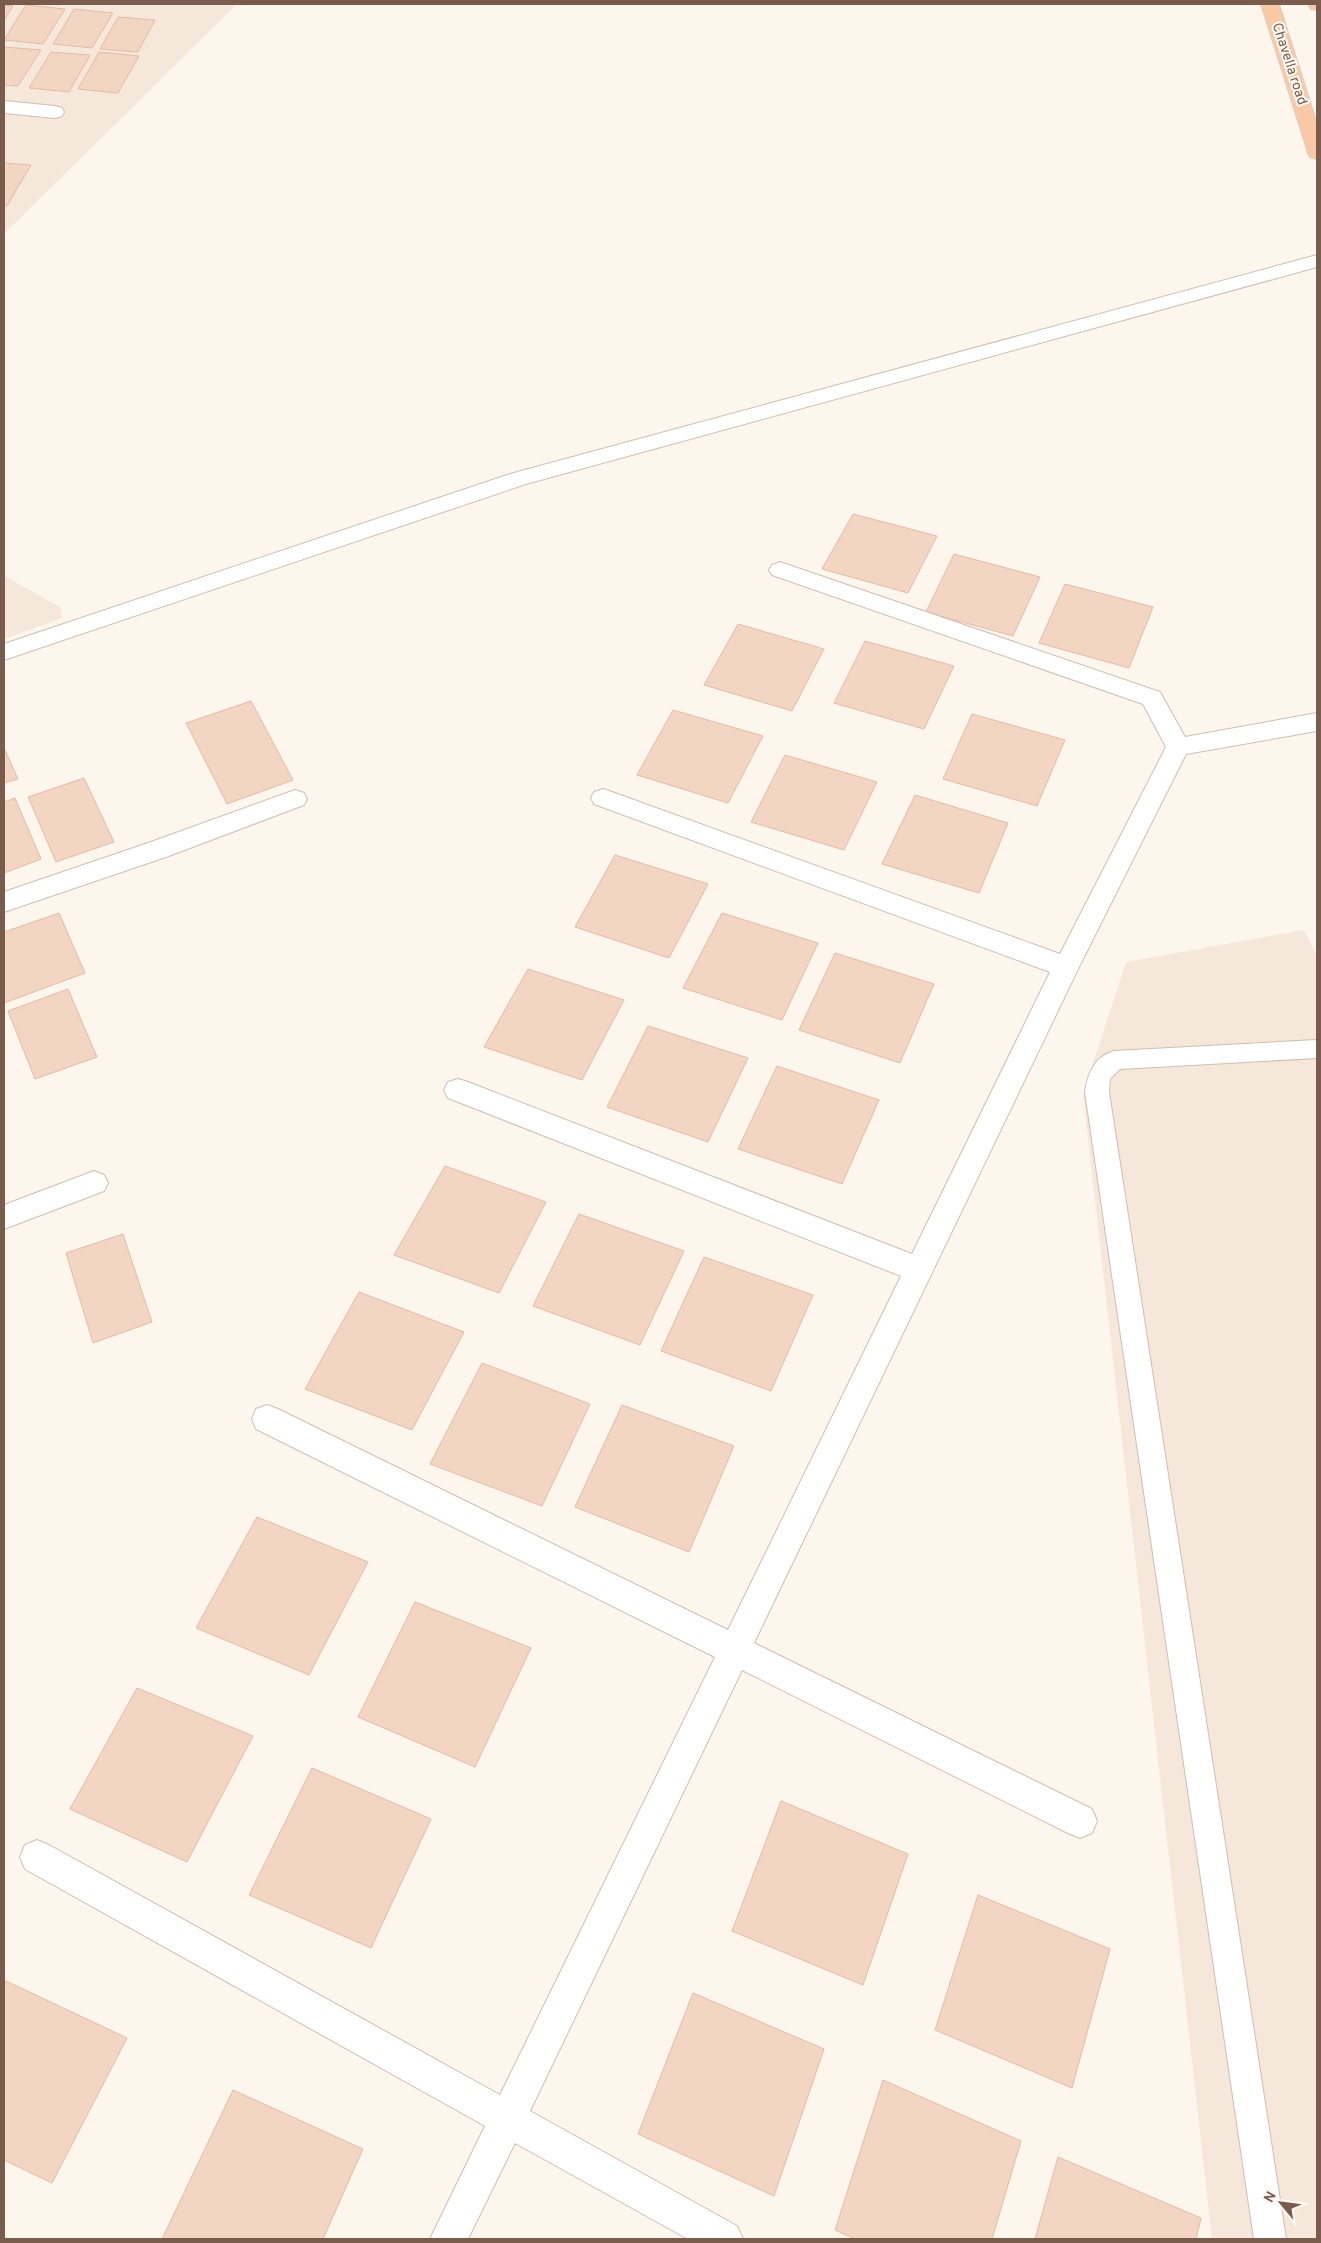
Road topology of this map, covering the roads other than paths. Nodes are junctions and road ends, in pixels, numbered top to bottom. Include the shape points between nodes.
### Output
1 (1270, 4) edge
2 (4, 107) edge
3 (55, 112) dead end
4 (1317, 153) edge
5 (1317, 261) edge
6 (780, 570) dead end
7 (4, 652) edge
8 (1317, 722) edge
9 (1178, 747) junction
10 (603, 798) dead end
11 (295, 799) dead end
12 (4, 902) edge
13 (1066, 967) junction
14 (1317, 1049) edge
15 (458, 1090) dead end
16 (94, 1184) dead end
17 (4, 1217) edge
18 (919, 1270) junction
19 (267, 1419) dead end
20 (735, 1651) junction
21 (1080, 1821) dead end
22 (37, 1857) dead end
23 (507, 2119) junction
24 (449, 2239) edge
25 (724, 2239) edge
26 (1270, 2239) edge

1 - 4 highway, Chavella road
2 - 3 street
5 - 7 street via 518,479
6 - 9 street via 1152,698
8 - 9 street
9 - 13 street
10 - 13 street
11 - 12 street
13 - 18 street
14 - 26 lane via 1114,1060 1099,1075 1098,1092
15 - 18 street
16 - 17 street
18 - 20 street
19 - 20 street
20 - 21 street
20 - 23 street
22 - 23 street
23 - 24 street
23 - 25 street

